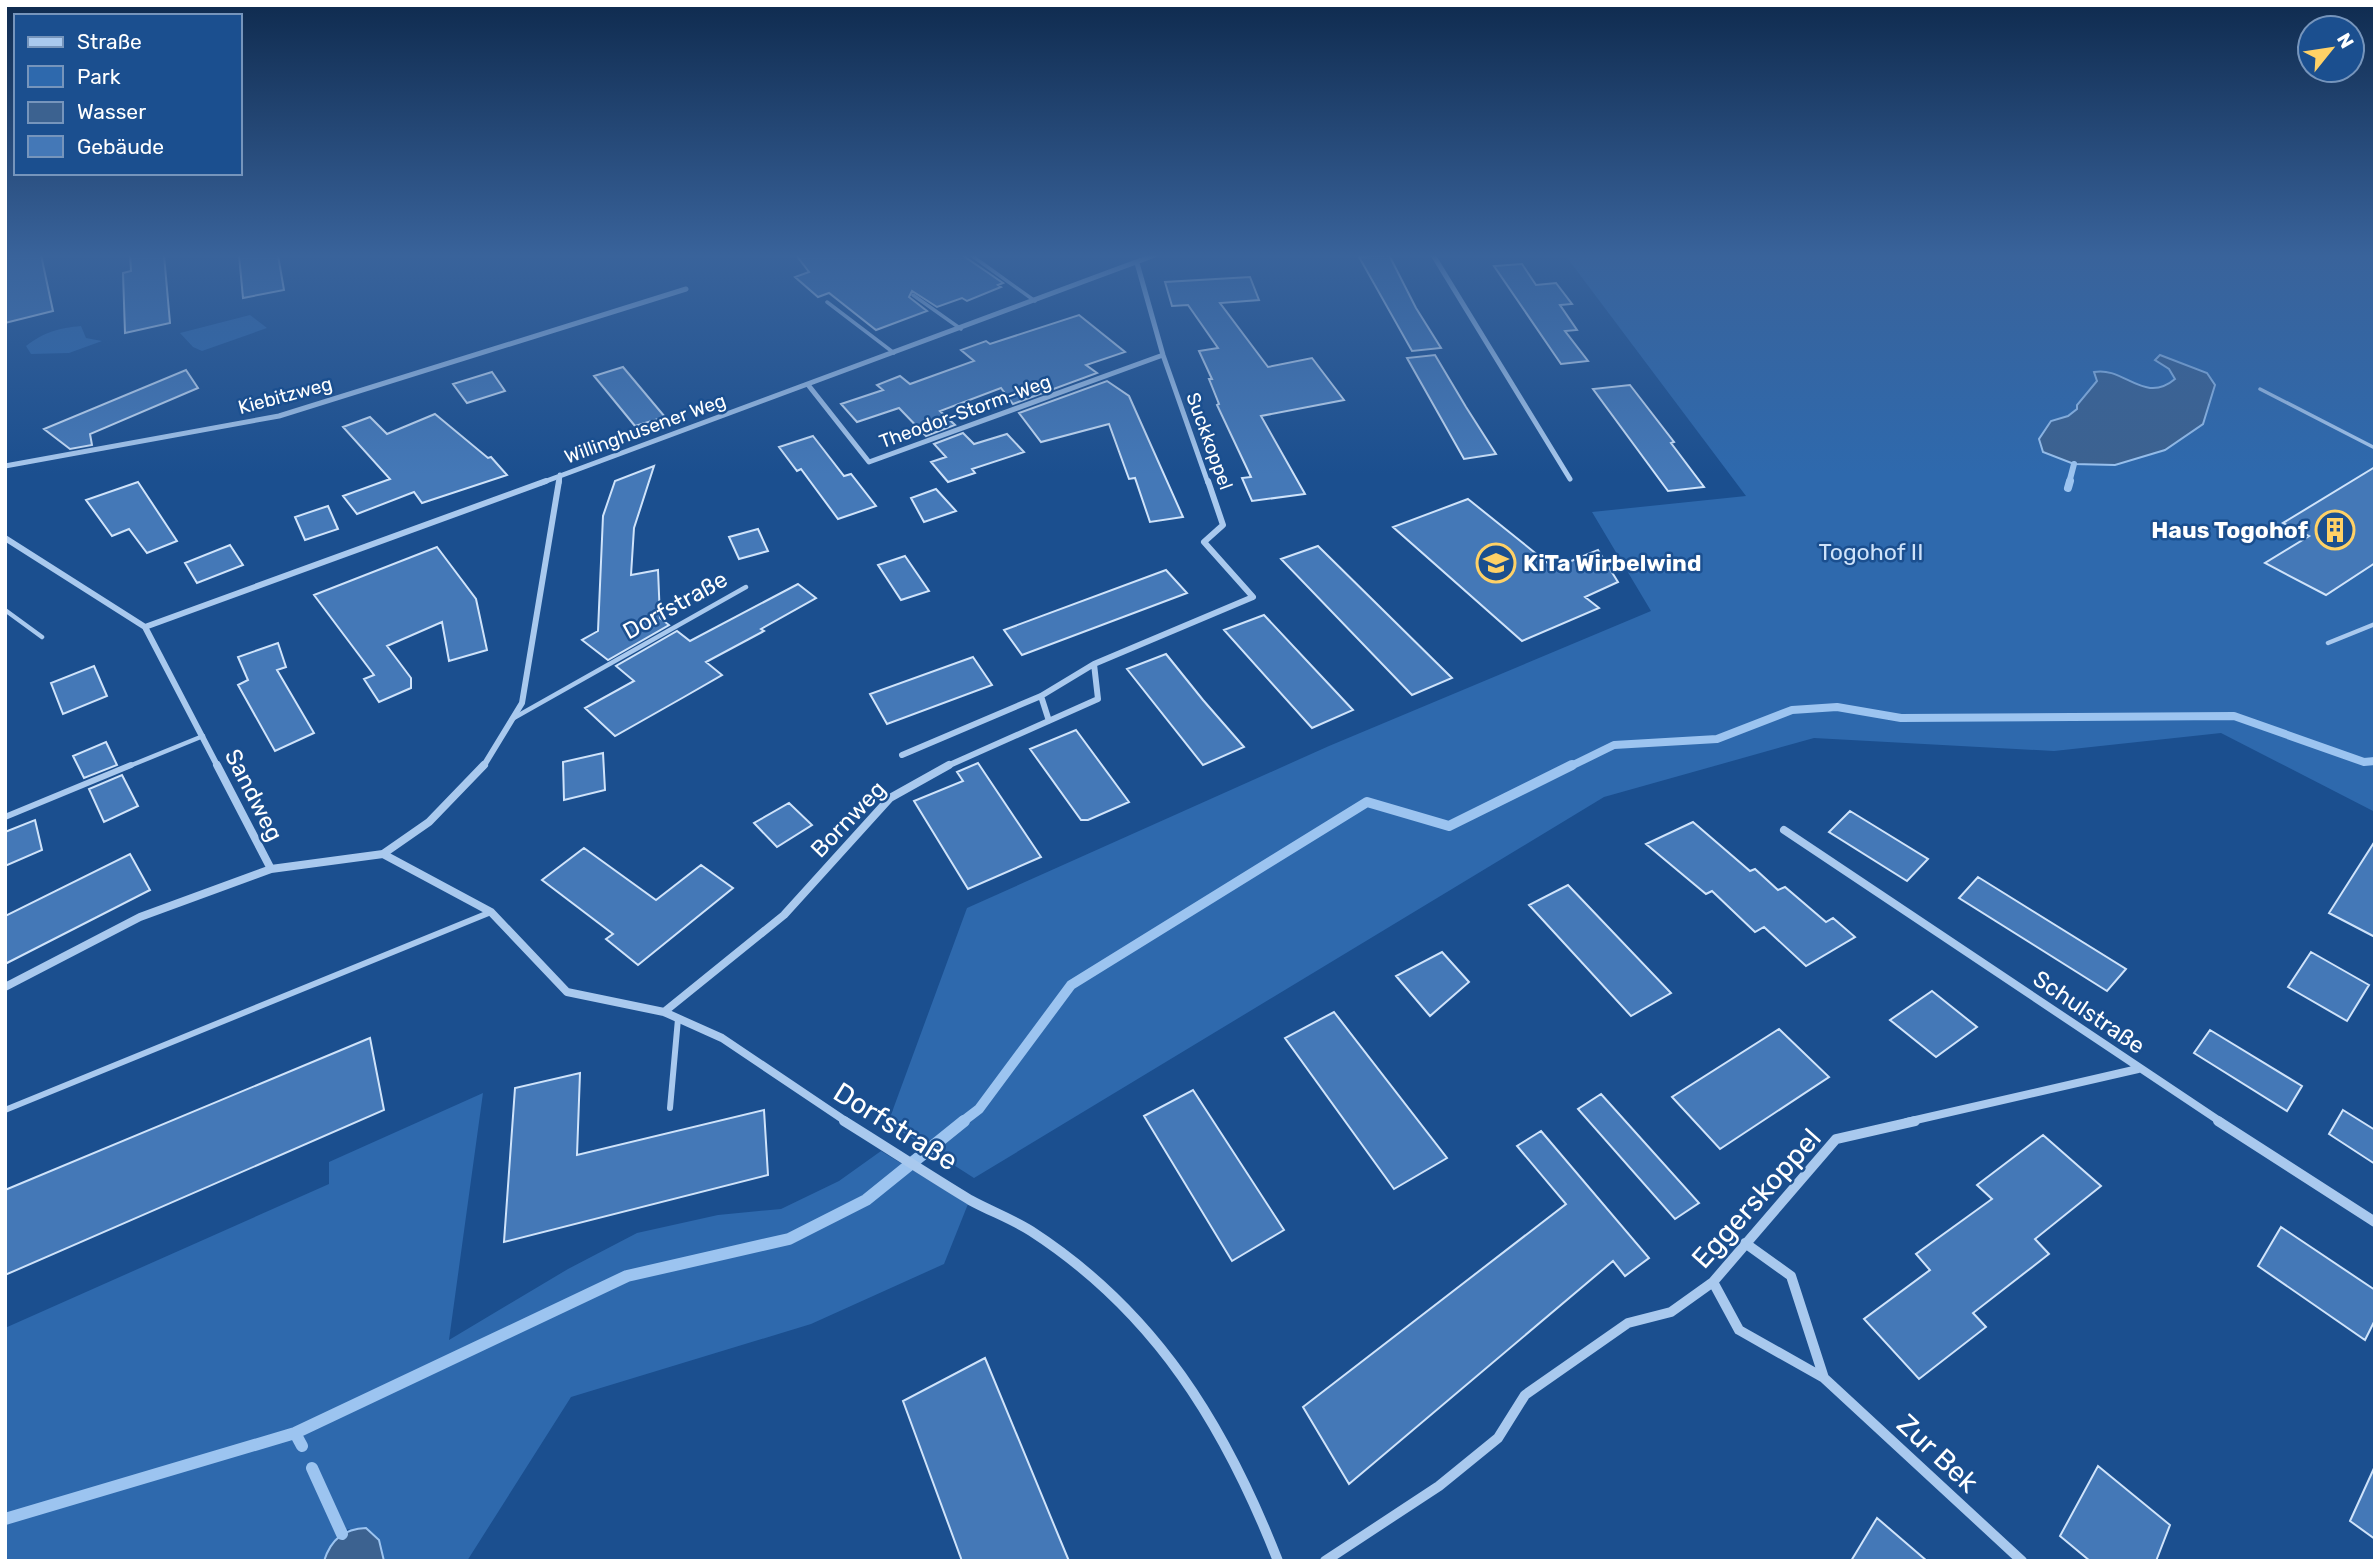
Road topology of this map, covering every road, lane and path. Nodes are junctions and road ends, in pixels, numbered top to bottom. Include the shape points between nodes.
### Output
1 (561, 328) edge
2 (862, 328) edge
3 (1155, 328) edge
4 (1478, 328) edge
5 (961, 329) edge
6 (895, 353) junction
7 (1163, 355) junction
8 (809, 386) junction
9 (2260, 389) dead end
10 (2375, 448) edge
11 (5, 466) edge
12 (560, 475) junction
13 (1570, 479) dead end
14 (5, 538) edge
15 (746, 587) dead end
16 (5, 610) edge
17 (2375, 624) edge
18 (145, 627) junction
19 (42, 637) dead end
20 (2329, 643) dead end
21 (1094, 664) junction
22 (1041, 696) junction
23 (512, 719) junction
24 (1049, 721) junction
25 (203, 736) junction
26 (902, 755) dead end
27 (5, 817) edge
28 (1784, 830) dead end
29 (383, 854) junction
30 (271, 869) junction
31 (491, 912) junction
32 (5, 987) edge
33 (664, 1012) junction
34 (678, 1018) junction
35 (2138, 1069) junction
36 (670, 1108) dead end
37 (5, 1110) edge
38 (2375, 1222) edge
39 (1745, 1243) junction
40 (1713, 1282) junction
41 (1824, 1378) junction
42 (1278, 1561) edge
43 (1325, 1561) edge
44 (2022, 1561) edge

1 - 11 street, Kiebitzweg via 279,416
2 - 6 lane
3 - 7 street, Suckkoppel
4 - 13 street
5 - 6 street, Willinghusener Weg
6 - 8 street, Willinghusener Weg
7 - 8 street, Theodor-Storm-Weg via 869,462
7 - 21 street, Suckkoppel via 1223,525 1204,542 1253,597
8 - 12 street, Willinghusener Weg
9 - 10 lane
12 - 18 street, Willinghusener Weg
12 - 23 street via 522,703
14 - 18 street, Sandweg
15 - 23 lane, Dorfstraße
16 - 19 lane
17 - 20 lane
18 - 25 street, Sandweg
21 - 22 street
21 - 24 street, Bornweg via 1098,699
22 - 24 street
22 - 26 street
23 - 29 street via 484,767 429,822
24 - 33 street, Bornweg via 890,797 784,915
25 - 27 lane
25 - 30 street, Sandweg
28 - 35 street, Schulstraße
29 - 30 street
29 - 31 street, Dorfstraße
30 - 32 street, Sandweg via 140,917
31 - 33 street, Dorfstraße via 567,992
31 - 37 lane
33 - 34 street, Dorfstraße
34 - 36 lane
34 - 42 street, Dorfstraße via 722,1038 972,1201 1031,1231 1114,1295 1161,1345 1214,1426 1252,1495
35 - 38 street, Schulstraße
35 - 39 street, Eggerskoppel via 1836,1139
39 - 40 street, Eggerskoppel
39 - 41 street, Zur Bek via 1791,1276
40 - 41 street, Zur Bek via 1739,1330
40 - 43 street, Eggerskoppel via 1671,1312 1628,1323 1525,1395 1498,1438 1439,1486
41 - 44 street, Zur Bek

